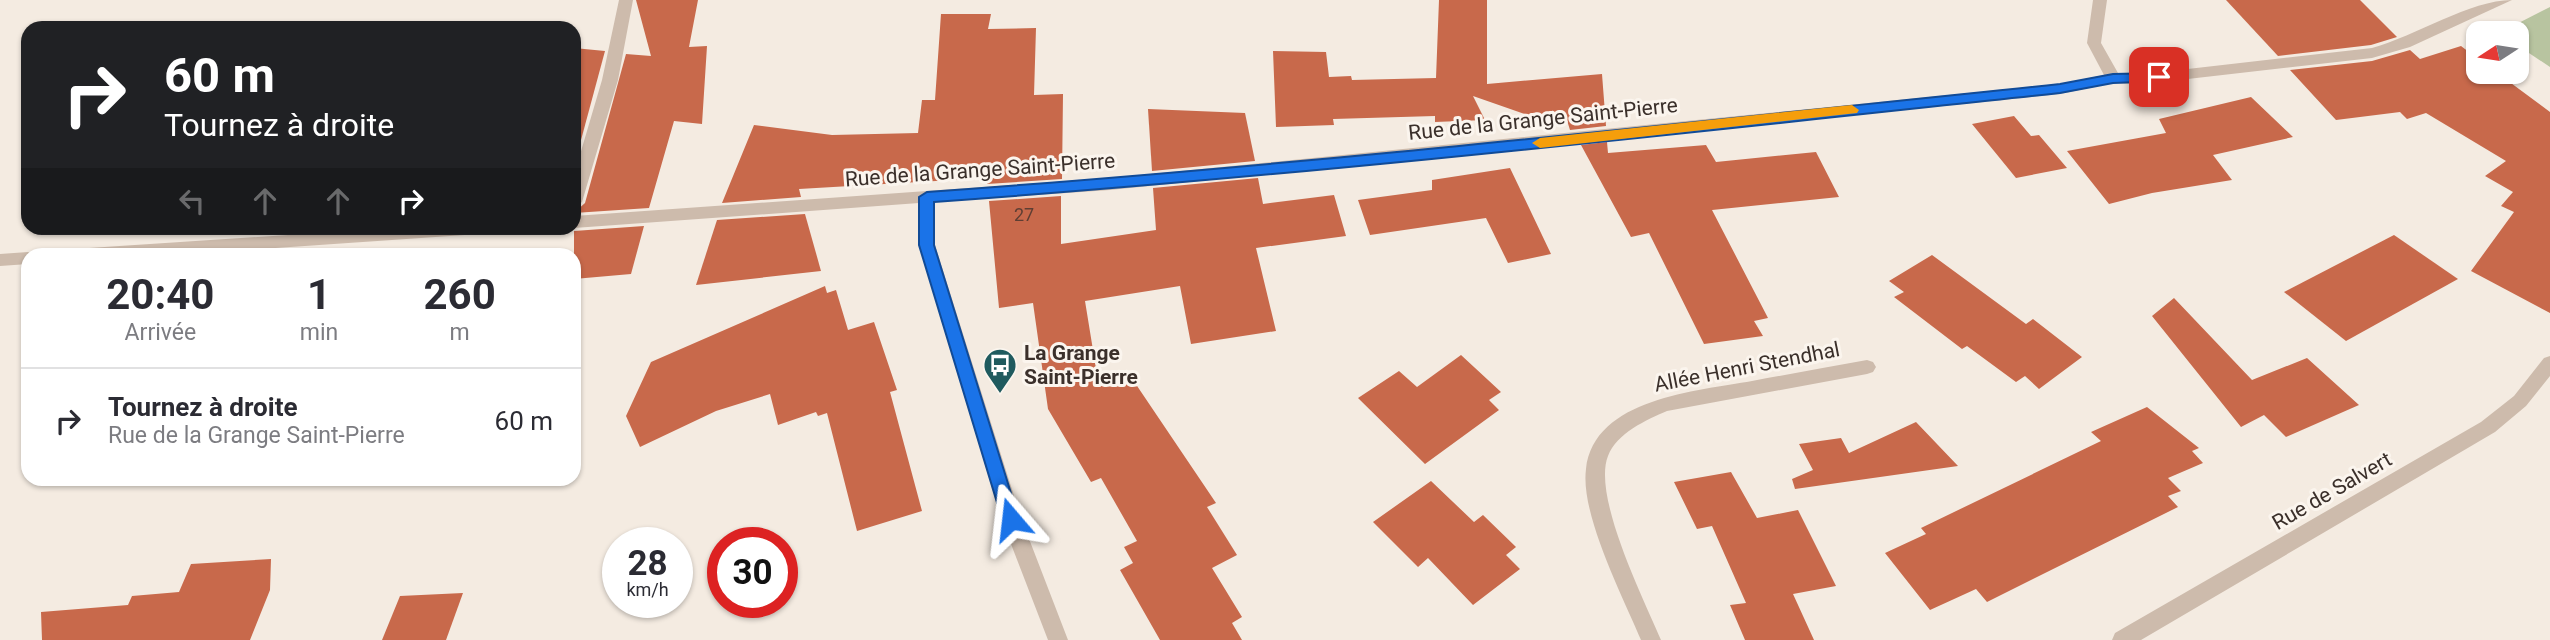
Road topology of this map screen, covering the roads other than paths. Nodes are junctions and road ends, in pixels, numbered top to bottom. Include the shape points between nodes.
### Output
1 (626, 0) edge
2 (2100, 0) edge
3 (2505, 0) edge
4 (2113, 78) junction
5 (581, 178) edge
6 (927, 197) junction
7 (581, 222) edge
8 (374, 235) edge
9 (179, 248) edge
10 (21, 258) edge
11 (0, 260) edge
12 (2550, 363) edge
13 (1867, 367) dead end
14 (1058, 640) edge
15 (1651, 640) edge
16 (2122, 640) edge

1 - 5 street via 610,80
2 - 4 street via 2094,43
3 - 4 street, Rue de la Grange Saint-Pierre via 2405,44 2372,53 2186,75
4 - 6 street, Rue de la Grange Saint-Pierre via 2060,89 1484,149
6 - 7 street, Rue de la Grange Saint-Pierre
6 - 14 street via 927,245 1011,519
8 - 9 street
10 - 11 street
12 - 16 street, Rue de Salvert via 2520,401 2488,427
13 - 15 street, Allée Henri Stendhal via 1665,404 1633,416 1610,436 1597,458 1596,491 1609,537

